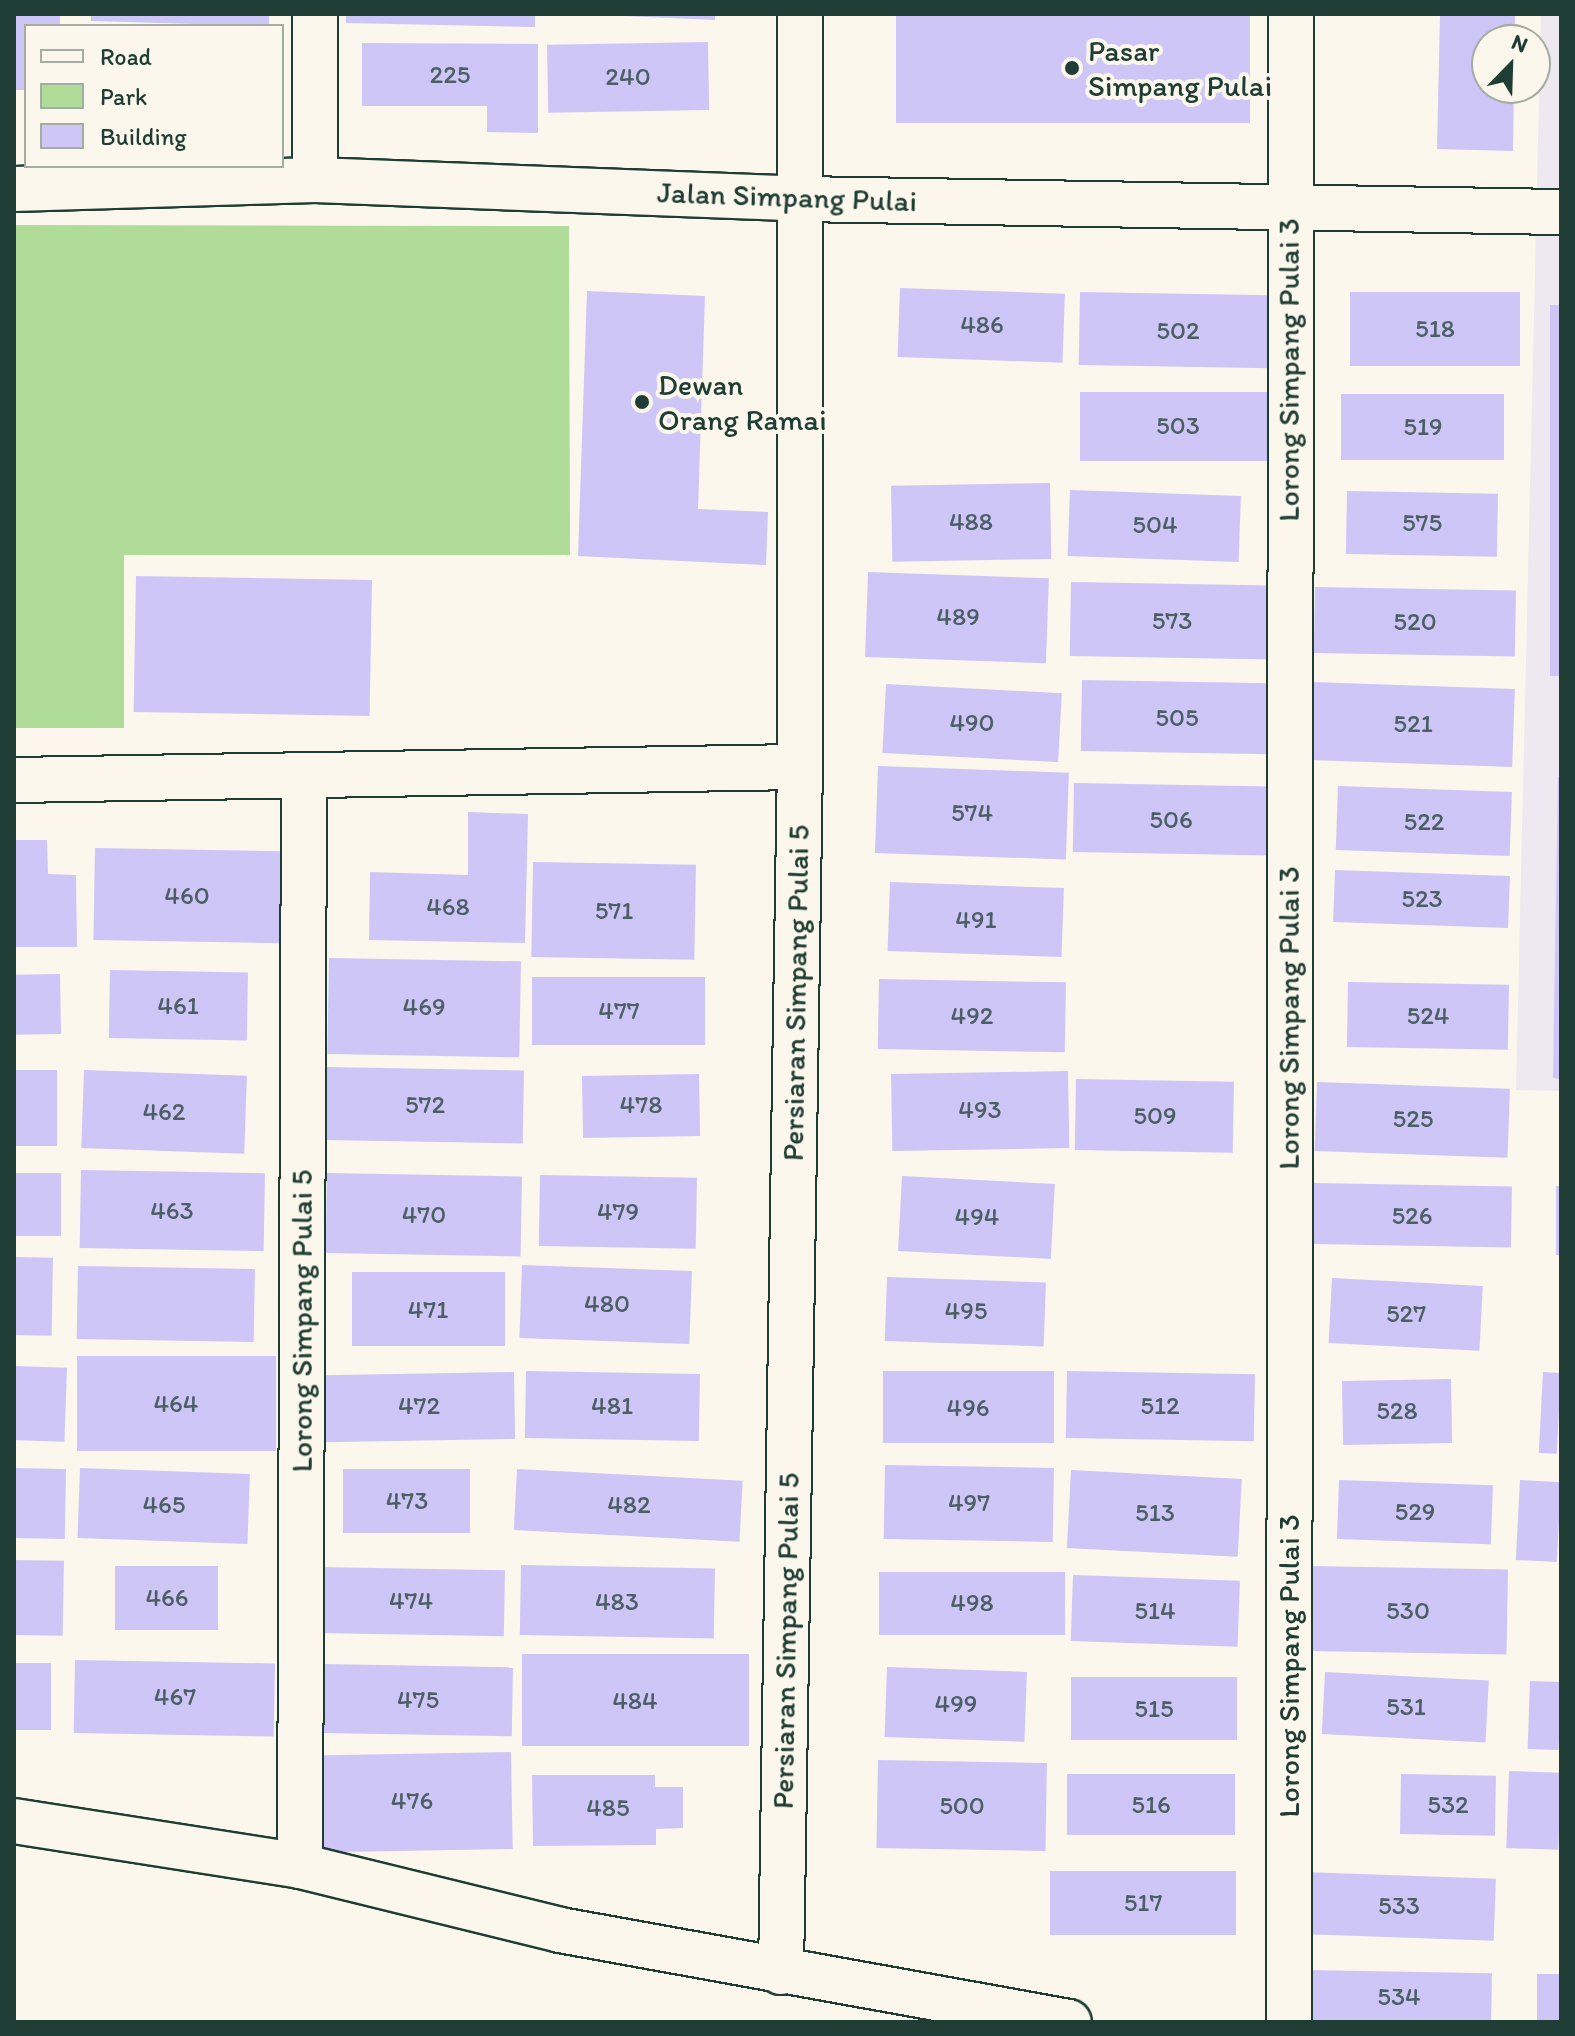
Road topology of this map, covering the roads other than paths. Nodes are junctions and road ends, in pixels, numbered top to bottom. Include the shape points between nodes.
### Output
1 (315, 14) edge
2 (800, 14) edge
3 (1291, 14) edge
4 (315, 180) junction
5 (14, 189) edge
6 (800, 199) junction
7 (1288, 207) junction
8 (1561, 212) edge
9 (800, 767) junction
10 (304, 775) junction
11 (14, 780) edge
12 (14, 1821) edge
13 (300, 1866) junction
14 (781, 1972) junction
15 (1069, 2022) edge
16 (1289, 2022) edge

1 - 4 street
2 - 6 street, Persiaran Simpang Pulai 5
3 - 7 street, Lorong Simpang Pulai 3
4 - 5 street, Jalan Simpang Pulai
4 - 6 street, Jalan Simpang Pulai
6 - 7 street, Jalan Simpang Pulai
6 - 9 street, Persiaran Simpang Pulai 5
7 - 8 street, Jalan Simpang Pulai
7 - 16 street, Lorong Simpang Pulai 3
9 - 10 street
9 - 14 street, Persiaran Simpang Pulai 5
10 - 11 street
10 - 13 street, Lorong Simpang Pulai 5
12 - 13 street
13 - 14 street via 560,1930
14 - 15 street

